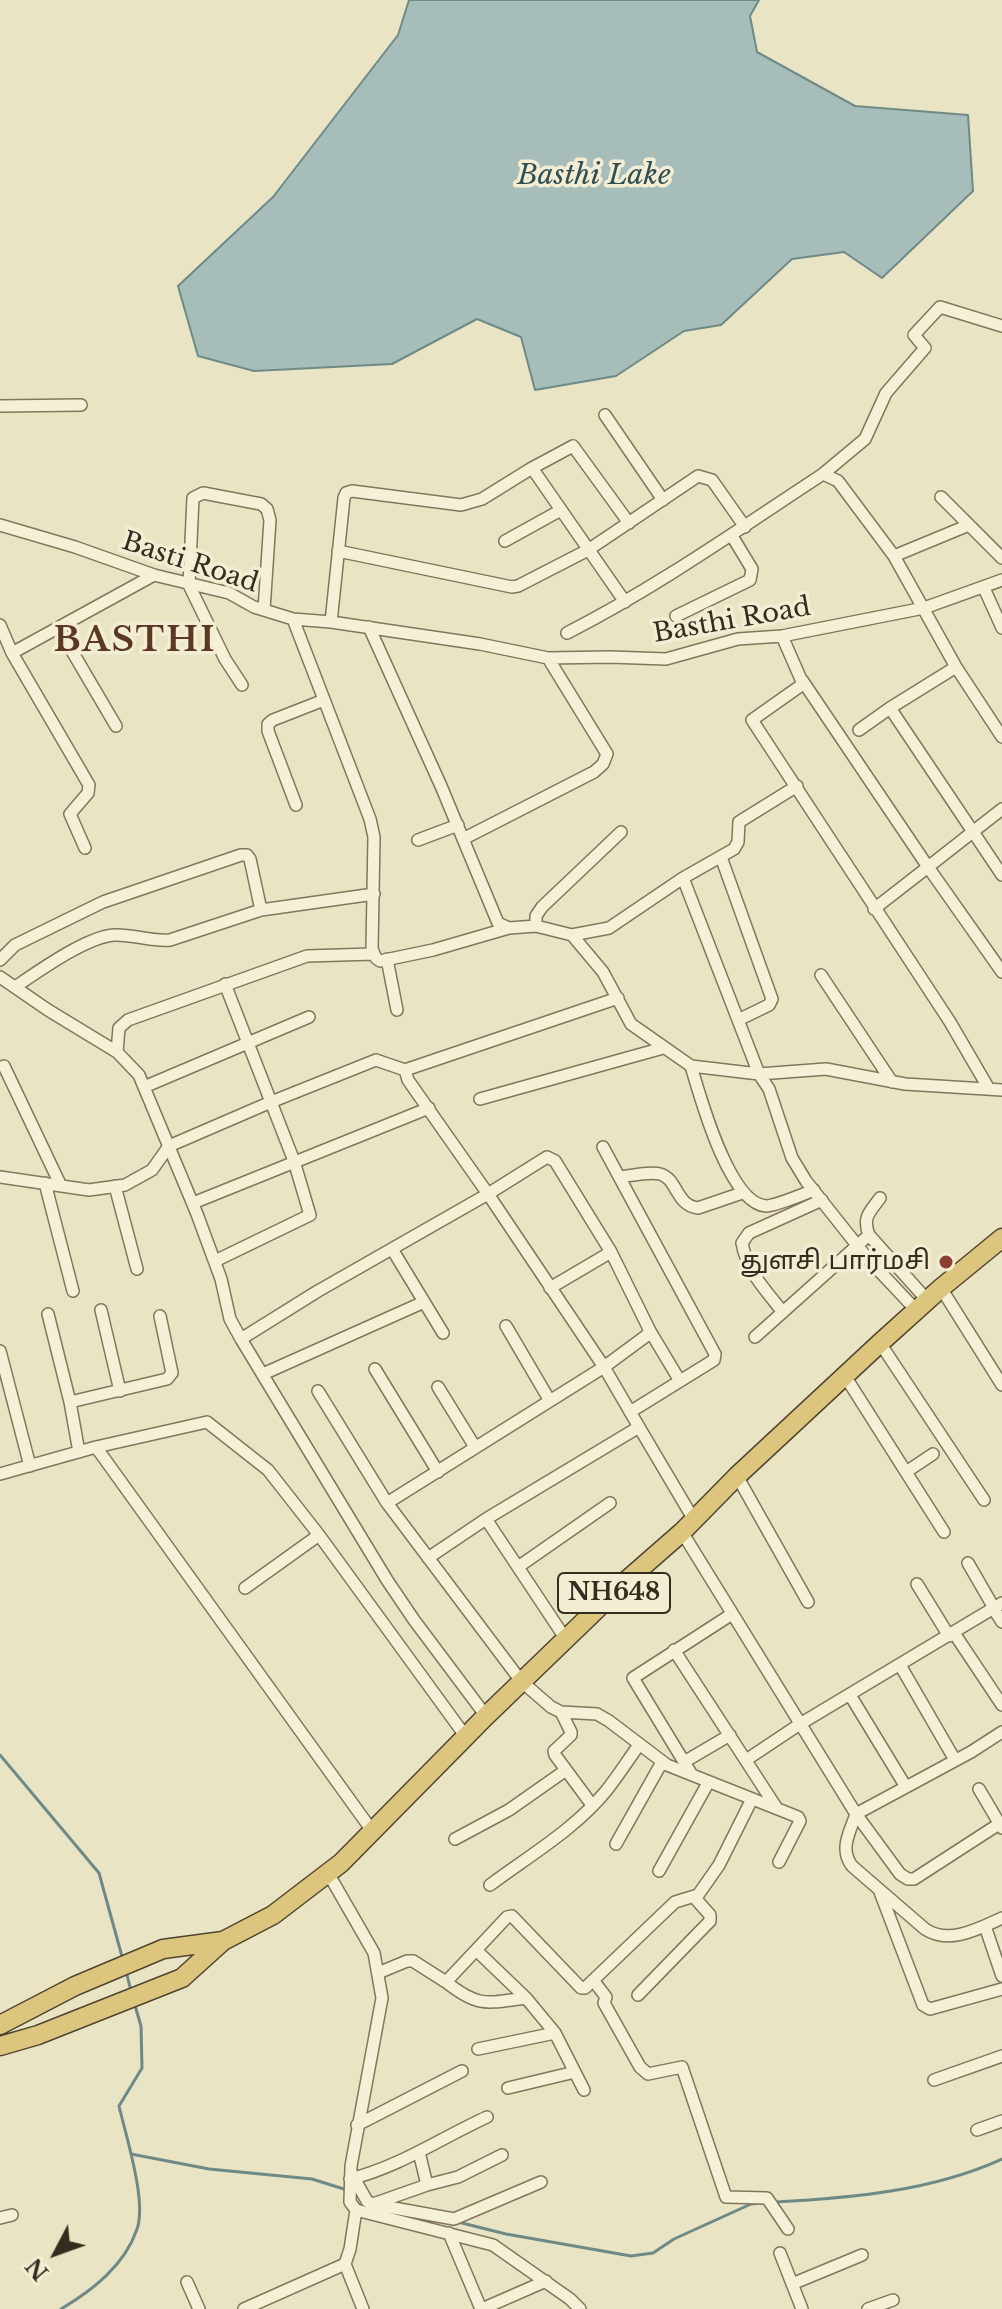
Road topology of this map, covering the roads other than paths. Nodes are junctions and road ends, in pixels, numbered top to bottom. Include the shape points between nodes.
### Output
1 (1002, 326) edge
2 (81, 405) dead end
3 (0, 406) edge
4 (605, 415) dead end
5 (532, 468) junction
6 (823, 474) junction
7 (941, 497) dead end
8 (663, 500) junction
9 (561, 510) junction
10 (629, 523) junction
11 (0, 525) edge
12 (969, 525) junction
13 (745, 527) junction
14 (732, 536) junction
15 (505, 541) dead end
16 (588, 550) junction
17 (338, 551) junction
18 (894, 556) junction
19 (1002, 558) edge
20 (154, 575) junction
21 (1002, 580) edge
22 (189, 585) junction
23 (984, 588) junction
24 (625, 602) junction
25 (924, 608) junction
26 (264, 610) junction
27 (676, 616) dead end
28 (293, 619) junction
29 (331, 622) junction
30 (0, 625) edge
31 (369, 627) junction
32 (1002, 628) edge
33 (59, 629) junction
34 (567, 633) dead end
35 (782, 636) junction
36 (12, 653) junction
37 (548, 658) junction
38 (956, 667) junction
39 (801, 679) junction
40 (242, 685) dead end
41 (324, 700) junction
42 (890, 708) junction
43 (116, 726) dead end
44 (859, 730) dead end
45 (1001, 732) edge
46 (797, 786) junction
47 (296, 805) dead end
48 (1002, 809) edge
49 (458, 825) junction
50 (974, 831) junction
51 (621, 832) dead end
52 (463, 839) junction
53 (418, 840) dead end
54 (85, 848) dead end
55 (721, 857) junction
56 (928, 867) junction
57 (1002, 875) edge
58 (683, 878) junction
59 (374, 894) junction
60 (874, 909) junction
61 (261, 910) junction
62 (536, 926) junction
63 (509, 928) junction
64 (572, 935) junction
65 (373, 954) junction
66 (387, 959) junction
67 (0, 960) edge
68 (1002, 972) edge
69 (821, 975) dead end
70 (0, 977) edge
71 (225, 984) junction
72 (15, 987) junction
73 (618, 998) junction
74 (397, 1010) dead end
75 (309, 1017) dead end
76 (738, 1020) junction
77 (247, 1043) junction
78 (663, 1048) junction
79 (117, 1052) junction
80 (4, 1066) dead end
81 (691, 1066) junction
82 (405, 1070) junction
83 (759, 1074) junction
84 (892, 1082) junction
85 (144, 1087) junction
86 (989, 1089) junction
87 (1002, 1090) edge
88 (480, 1099) dead end
89 (271, 1102) junction
90 (429, 1108) junction
91 (169, 1146) junction
92 (603, 1147) dead end
93 (294, 1161) junction
94 (0, 1177) edge
95 (620, 1177) junction
96 (45, 1183) junction
97 (61, 1186) junction
98 (115, 1186) junction
99 (742, 1193) junction
100 (488, 1194) junction
101 (818, 1195) junction
102 (880, 1198) dead end
103 (193, 1203) junction
104 (869, 1235) junction
105 (1000, 1244) edge
106 (858, 1246) junction
107 (392, 1249) junction
108 (611, 1252) junction
109 (215, 1261) junction
110 (137, 1269) dead end
111 (550, 1288) junction
112 (73, 1291) dead end
113 (928, 1300) junction
114 (424, 1302) junction
115 (101, 1310) dead end
116 (783, 1312) junction
117 (48, 1314) dead end
118 (160, 1316) dead end
119 (506, 1326) dead end
120 (650, 1331) junction
121 (443, 1333) dead end
122 (755, 1337) dead end
123 (241, 1339) junction
124 (880, 1343) junction
125 (0, 1351) edge
126 (604, 1367) junction
127 (375, 1369) dead end
128 (263, 1374) junction
129 (845, 1376) junction
130 (680, 1381) junction
131 (1002, 1385) edge
132 (438, 1387) dead end
133 (120, 1391) junction
134 (318, 1391) dead end
135 (550, 1401) junction
136 (70, 1402) junction
137 (630, 1412) junction
138 (639, 1427) junction
139 (96, 1447) junction
140 (475, 1447) junction
141 (79, 1452) junction
142 (933, 1454) dead end
143 (30, 1466) junction
144 (438, 1472) junction
145 (906, 1472) junction
146 (0, 1474) edge
147 (737, 1476) junction
148 (984, 1500) dead end
149 (387, 1503) junction
150 (610, 1503) dead end
151 (486, 1519) junction
152 (688, 1526) junction
153 (944, 1532) dead end
154 (319, 1535) junction
155 (428, 1558) junction
156 (968, 1563) dead end
157 (518, 1567) junction
158 (917, 1584) dead end
159 (245, 1588) dead end
160 (808, 1602) dead end
161 (996, 1606) edge
162 (732, 1614) junction
163 (1002, 1622) edge
164 (952, 1635) junction
165 (565, 1638) junction
166 (674, 1650) junction
167 (900, 1665) junction
168 (521, 1681) junction
169 (850, 1695) junction
170 (1002, 1705) edge
171 (561, 1712) junction
172 (486, 1716) junction
173 (800, 1724) junction
174 (1002, 1732) edge
175 (730, 1735) junction
176 (466, 1737) junction
177 (639, 1745) junction
178 (746, 1760) junction
179 (955, 1760) junction
180 (662, 1762) junction
181 (684, 1762) junction
182 (566, 1770) junction
183 (692, 1776) junction
184 (708, 1783) junction
185 (906, 1787) junction
186 (979, 1789) dead end
187 (752, 1799) junction
188 (592, 1805) junction
189 (776, 1807) junction
190 (856, 1814) junction
191 (1001, 1826) edge
192 (373, 1832) junction
193 (455, 1839) dead end
194 (616, 1844) dead end
195 (779, 1862) dead end
196 (659, 1871) dead end
197 (328, 1873) junction
198 (490, 1885) dead end
199 (879, 1889) junction
200 (694, 1897) junction
201 (1002, 1918) edge
202 (985, 1926) junction
203 (223, 1941) junction
204 (476, 1950) junction
205 (378, 1973) junction
206 (1002, 1976) edge
207 (593, 1980) junction
208 (446, 1982) junction
209 (1002, 1989) edge
210 (638, 1995) dead end
211 (526, 1998) junction
212 (555, 2033) junction
213 (2, 2035) edge
214 (478, 2049) dead end
215 (1002, 2056) edge
216 (462, 2071) dead end
217 (575, 2072) junction
218 (934, 2080) dead end
219 (508, 2088) dead end
220 (584, 2090) dead end
221 (487, 2117) dead end
222 (1002, 2121) edge
223 (357, 2125) junction
224 (977, 2130) dead end
225 (419, 2152) junction
226 (502, 2155) dead end
227 (351, 2179) junction
228 (541, 2182) dead end
229 (427, 2185) junction
230 (372, 2204) junction
231 (353, 2206) junction
232 (788, 2229) dead end
233 (449, 2233) junction
234 (780, 2253) dead end
235 (862, 2255) dead end
236 (345, 2264) junction
237 (546, 2281) junction
238 (187, 2282) dead end
239 (792, 2284) junction
240 (893, 2300) dead end
241 (251, 2307) edge
242 (199, 2309) edge
243 (363, 2309) edge
244 (481, 2309) edge
245 (580, 2309) edge
246 (802, 2309) edge
247 (868, 2309) edge

1 - 6 street via 940,307 914,335 925,348 886,393 865,439
2 - 3 street
4 - 8 street
5 - 9 street
5 - 10 street via 573,446
5 - 17 street via 482,499 461,505 346,493
6 - 13 street
6 - 18 street via 838,481
7 - 12 street
8 - 10 street
8 - 13 street via 698,476 712,480
9 - 15 street
9 - 16 street
10 - 16 street
11 - 20 street, Basti Road
12 - 18 street
12 - 19 street
13 - 14 street
14 - 24 street
14 - 27 street via 752,569 750,580
16 - 17 street via 512,587
16 - 24 street
17 - 29 street
18 - 25 street
20 - 22 street, Basti Road
20 - 33 street
21 - 23 street, Basthi Road
22 - 26 street, Basti Road via 229,593
22 - 26 street via 193,498 203,493 261,504 270,520
22 - 40 street
23 - 25 street, Basthi Road
23 - 32 street
24 - 34 street
25 - 35 street, Basthi Road
25 - 38 street
26 - 28 street, Basti Road
28 - 29 street, Basti Road
28 - 41 street
29 - 31 street, Basti Road
30 - 36 street
31 - 37 street, Basthi Road
31 - 49 street
33 - 36 street
33 - 43 street
35 - 37 street, Basthi Road via 738,639 666,659
35 - 39 street
36 - 54 street via 89,785 70,814
37 - 52 street via 607,754 603,764
38 - 42 street
38 - 45 street
39 - 46 street via 803,684 752,720
39 - 56 street
41 - 47 street via 268,724
41 - 59 street via 370,819
42 - 44 street
42 - 50 street
46 - 55 street via 739,822 737,846
46 - 60 street
48 - 50 street
49 - 52 street
49 - 53 street
50 - 56 street
50 - 57 street
51 - 62 street via 542,907
52 - 63 street via 498,923
55 - 58 street
55 - 76 street via 772,999
56 - 60 street
56 - 68 street
58 - 64 street via 609,928
58 - 76 street
59 - 61 street
59 - 65 street
60 - 86 street
61 - 67 street via 250,859 241,855 103,902 15,945
61 - 72 street via 159,942 112,935 90,942
62 - 63 street
62 - 64 street
63 - 66 street
64 - 73 street
65 - 66 street via 380,961
65 - 71 street via 307,956
66 - 74 street
69 - 84 street
70 - 72 street
71 - 77 street
71 - 79 street via 122,1023
72 - 79 street
73 - 78 street via 631,1024
73 - 82 street
75 - 77 street
76 - 83 street
77 - 85 street
77 - 89 street
78 - 81 street
78 - 88 street
79 - 85 street
80 - 97 street
81 - 83 street
81 - 99 street via 703,1107
82 - 89 street via 376,1060
82 - 90 street
83 - 84 street via 826,1069
83 - 101 street via 792,1158
84 - 86 street
85 - 91 street
86 - 87 street
89 - 91 street
89 - 93 street
90 - 93 street
90 - 100 street
91 - 98 street via 152,1170
91 - 103 street
92 - 95 street
93 - 103 street
93 - 109 street via 310,1215
94 - 96 street
95 - 99 street via 664,1175 692,1208
95 - 130 street via 715,1354 714,1360
96 - 97 street
96 - 112 street
97 - 98 street
98 - 110 street
99 - 101 street via 767,1206
100 - 107 street
100 - 108 street via 551,1158
100 - 111 street
101 - 106 street
101 - 116 street via 749,1233 742,1243 752,1274
102 - 104 street via 865,1224
103 - 109 street
104 - 106 street
104 - 113 street
105 - 113 highway, NH648
106 - 113 street
106 - 116 street
107 - 114 street
107 - 123 street
108 - 111 street
108 - 120 street
109 - 123 street via 230,1319
111 - 126 street
113 - 124 highway, NH648
113 - 131 street
114 - 121 street
114 - 128 street
115 - 133 street
116 - 122 street
117 - 136 street
118 - 133 street via 172,1373 167,1379
119 - 135 street
120 - 126 street
120 - 130 street
123 - 128 street
124 - 129 highway, NH648
124 - 148 street
125 - 143 street
126 - 135 street
126 - 137 street
127 - 144 street
128 - 172 street via 387,1580
129 - 145 street
129 - 147 highway, NH648
130 - 137 street
132 - 140 street
133 - 136 street
134 - 149 street
135 - 140 street
136 - 141 street
137 - 138 street
138 - 151 street
138 - 152 street
139 - 141 street
139 - 154 street via 207,1422 268,1470
139 - 192 street
140 - 144 street
141 - 143 street
142 - 145 street
143 - 146 street
144 - 149 street
145 - 153 street
147 - 152 highway, NH648
147 - 160 street
149 - 155 street
150 - 157 street
151 - 155 street
151 - 157 street
152 - 162 street
152 - 165 highway, NH648
154 - 159 street
154 - 176 street
155 - 168 street
156 - 161 street
157 - 165 street
158 - 164 street
161 - 163 street
161 - 164 street
162 - 166 street
162 - 173 street
164 - 167 street
164 - 170 street
165 - 168 highway, NH648
166 - 175 street
166 - 181 street via 633,1680
167 - 169 street
167 - 179 street
168 - 171 street
168 - 172 highway, NH648
169 - 173 street
169 - 185 street
171 - 177 street via 597,1714
171 - 182 street via 571,1735 554,1751
172 - 176 highway, NH648
173 - 178 street
173 - 190 street
174 - 179 street
175 - 178 street
175 - 181 street
176 - 192 highway, NH648
177 - 180 street
177 - 188 street
178 - 189 street
179 - 185 street
180 - 183 street
180 - 194 street
181 - 183 street
182 - 188 street
182 - 193 street
183 - 184 street
184 - 187 street
184 - 196 street
185 - 190 street
186 - 191 street
187 - 189 street
187 - 200 street via 719,1865
188 - 198 street
189 - 195 street via 800,1821
190 - 191 street via 908,1879
190 - 199 street via 845,1857
192 - 197 highway, NH648
197 - 203 highway, NH648 via 273,1915
197 - 205 street via 374,1953
199 - 202 street via 934,1935 948,1938
199 - 209 street via 923,2005 930,2009
200 - 207 street via 675,1902
200 - 210 street via 710,1921
201 - 202 street
202 - 206 street
203 - 213 highway, NH648 via 163,1949 75,1986
203 - 213 highway, NH648 via 182,1978 147,1993 38,2035
204 - 207 street via 512,1916 581,1988
204 - 208 street
204 - 211 street
205 - 208 street via 413,1961
205 - 223 street via 382,1998
207 - 232 street via 640,2067 648,2074 682,2067 726,2197 767,2198
208 - 211 street via 479,2002
211 - 212 street
212 - 214 street
212 - 217 street
215 - 218 street
216 - 223 street
217 - 219 street
217 - 220 street
221 - 225 street
222 - 224 street
223 - 227 street
225 - 227 street
225 - 229 street
226 - 229 street via 458,2177
227 - 230 street
227 - 231 street
228 - 230 street via 454,2219
229 - 230 street
231 - 233 street
231 - 236 street
233 - 237 street via 493,2245
233 - 244 street
234 - 239 street
235 - 239 street
236 - 241 street
236 - 243 street
237 - 244 street
237 - 245 street
238 - 242 street
239 - 246 street
240 - 247 street

